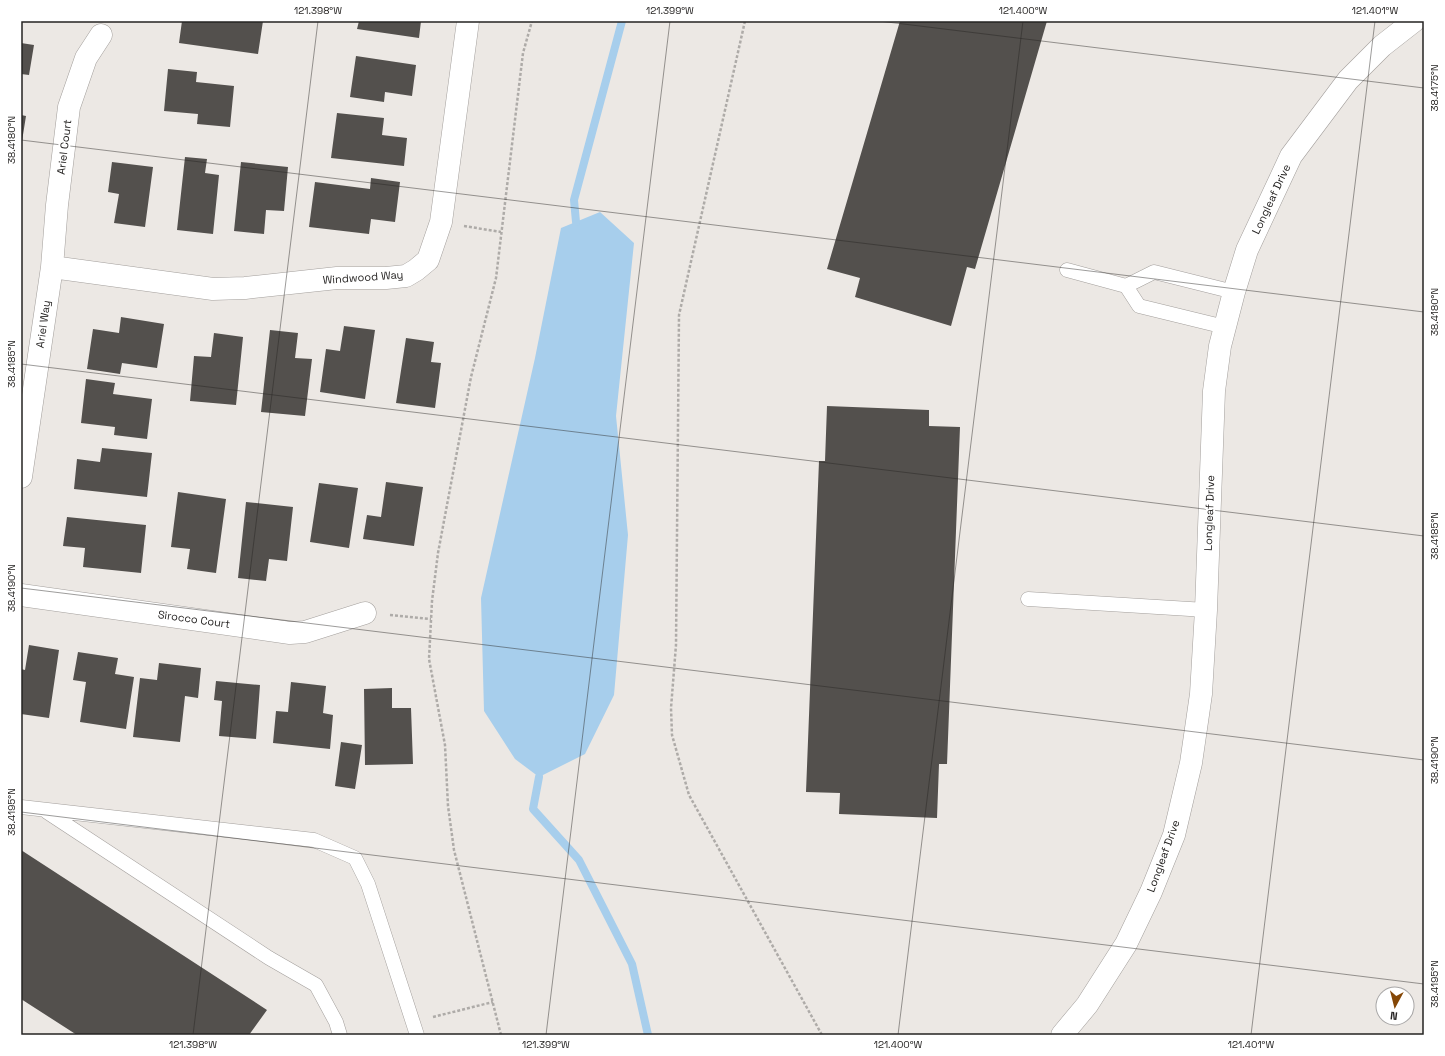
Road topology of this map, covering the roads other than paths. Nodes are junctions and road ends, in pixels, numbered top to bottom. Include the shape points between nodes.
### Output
1 (468, 21) edge
2 (1414, 21) edge
3 (101, 35) dead end
4 (52, 267) junction
5 (1067, 270) dead end
6 (1126, 286) junction
7 (1234, 292) junction
8 (1225, 327) junction
9 (21, 477) edge
10 (21, 595) edge
11 (1028, 599) dead end
12 (1206, 610) junction
13 (365, 613) road end
14 (21, 807) edge
15 (45, 810) junction
16 (415, 1028) edge
17 (340, 1035) edge
18 (1062, 1035) edge

1 - 4 street, Windwood Way via 441,222 428,260 406,276 337,278 213,289
2 - 7 street, Longleaf Drive via 1382,46 1348,80 1291,156 1247,250
3 - 4 street, Ariel Court via 86,58 69,108
4 - 9 street, Ariel Way
5 - 6 lane
6 - 7 lane via 1154,272
6 - 8 lane via 1139,306
7 - 8 street, Longleaf Drive
8 - 12 street, Longleaf Drive via 1214,391
10 - 13 street, Sirocco Court via 290,633 305,632
11 - 12 lane
12 - 18 street, Longleaf Drive via 1201,694 1192,763 1174,835 1126,944 1087,1005
14 - 15 lane
15 - 16 lane via 314,840 355,858 368,884
15 - 17 lane via 269,958 316,985 336,1022

